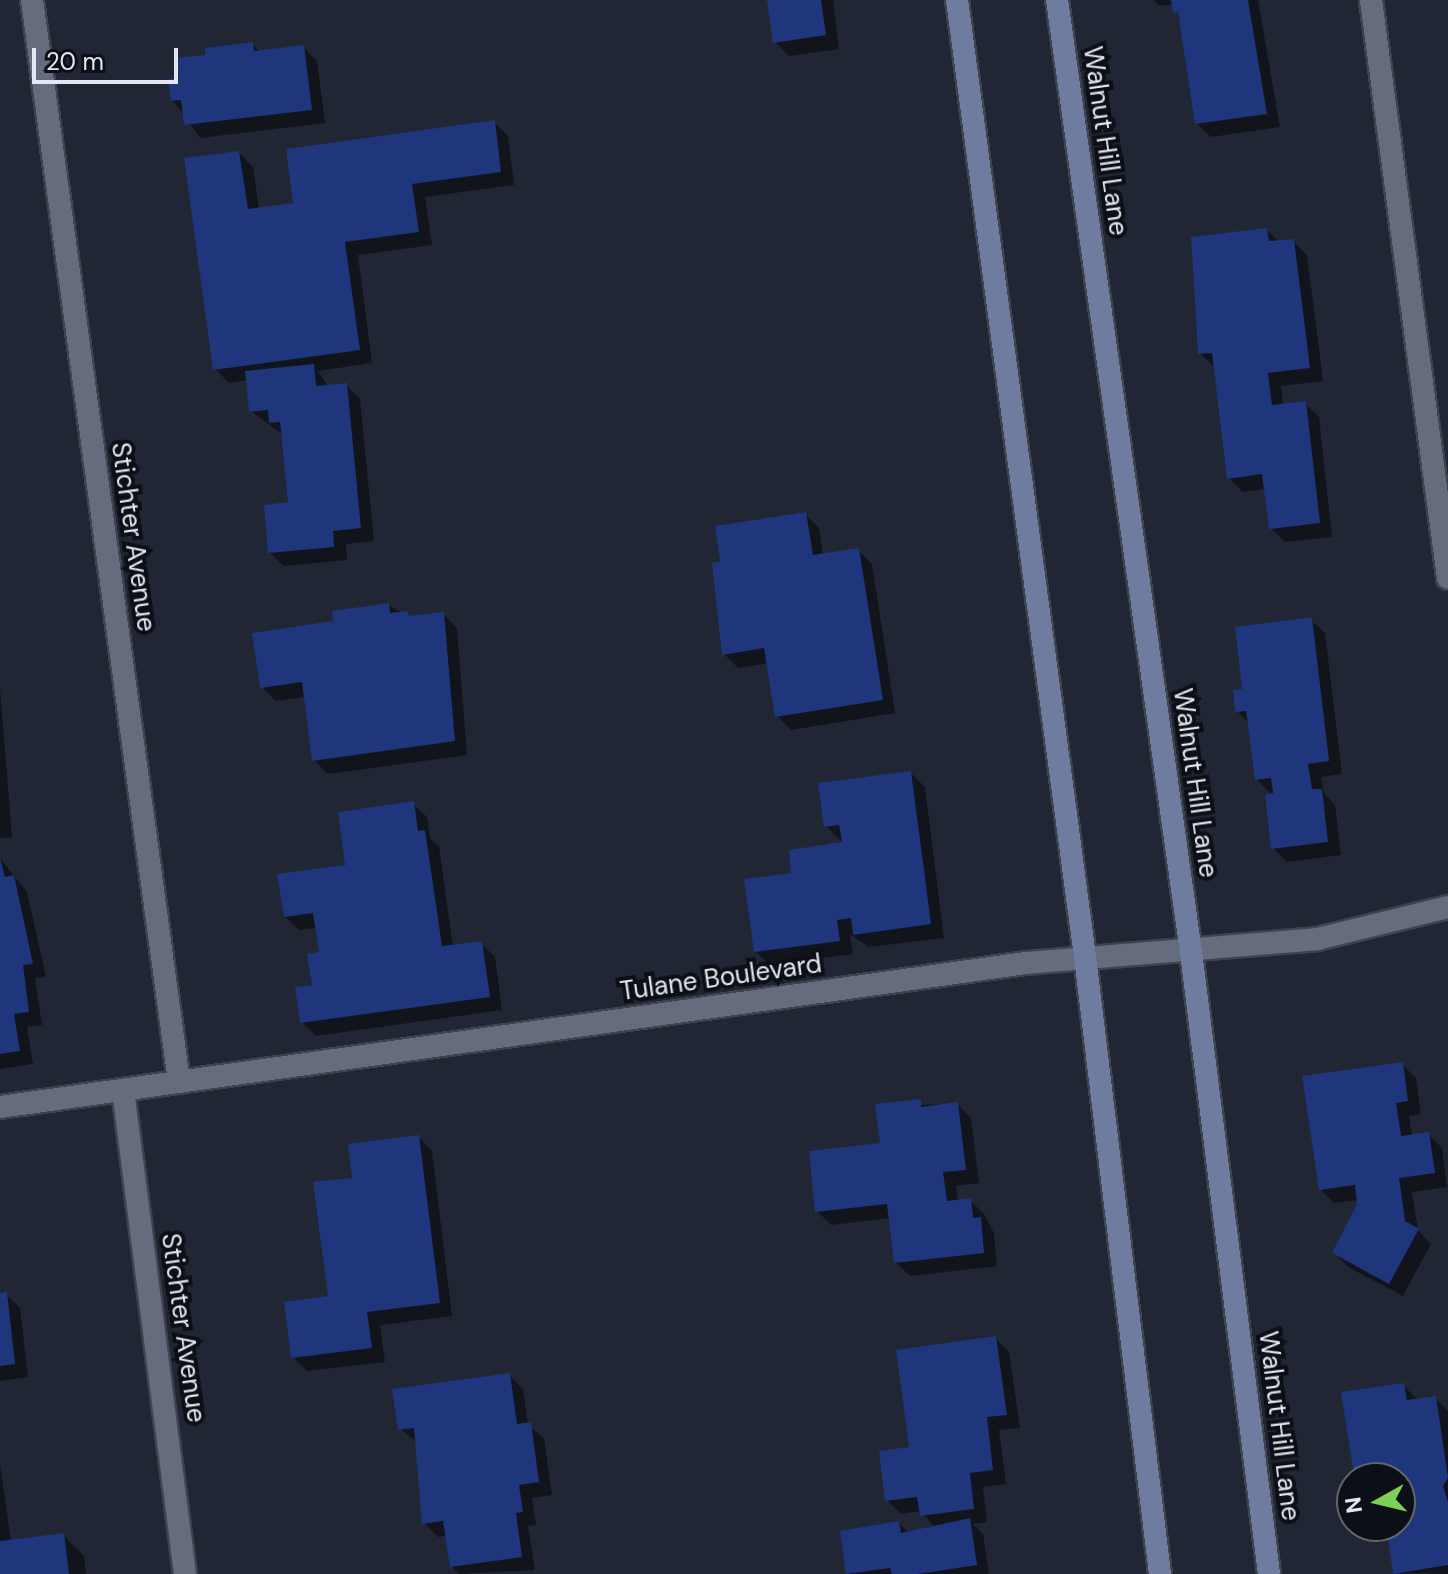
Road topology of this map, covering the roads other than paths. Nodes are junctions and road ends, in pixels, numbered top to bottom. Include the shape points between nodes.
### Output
1 (32, 0) edge
2 (957, 0) edge
3 (1057, 0) edge
4 (1371, 0) edge
5 (1448, 578) edge
6 (1448, 907) edge
7 (1191, 952) junction
8 (1085, 957) junction
9 (179, 1082) junction
10 (123, 1090) junction
11 (0, 1107) edge
12 (185, 1574) edge
13 (1160, 1574) edge
14 (1269, 1574) edge

1 - 9 street, Stichter Avenue
2 - 8 main road
3 - 7 main road, Walnut Hill Lane
4 - 5 street
6 - 7 street, Tulane Boulevard via 1317,939
7 - 8 street, Tulane Boulevard
7 - 14 main road, Walnut Hill Lane
8 - 9 street, Tulane Boulevard
8 - 13 main road
9 - 10 street, Tulane Boulevard
10 - 11 street, Tulane Boulevard
10 - 12 street, Stichter Avenue

